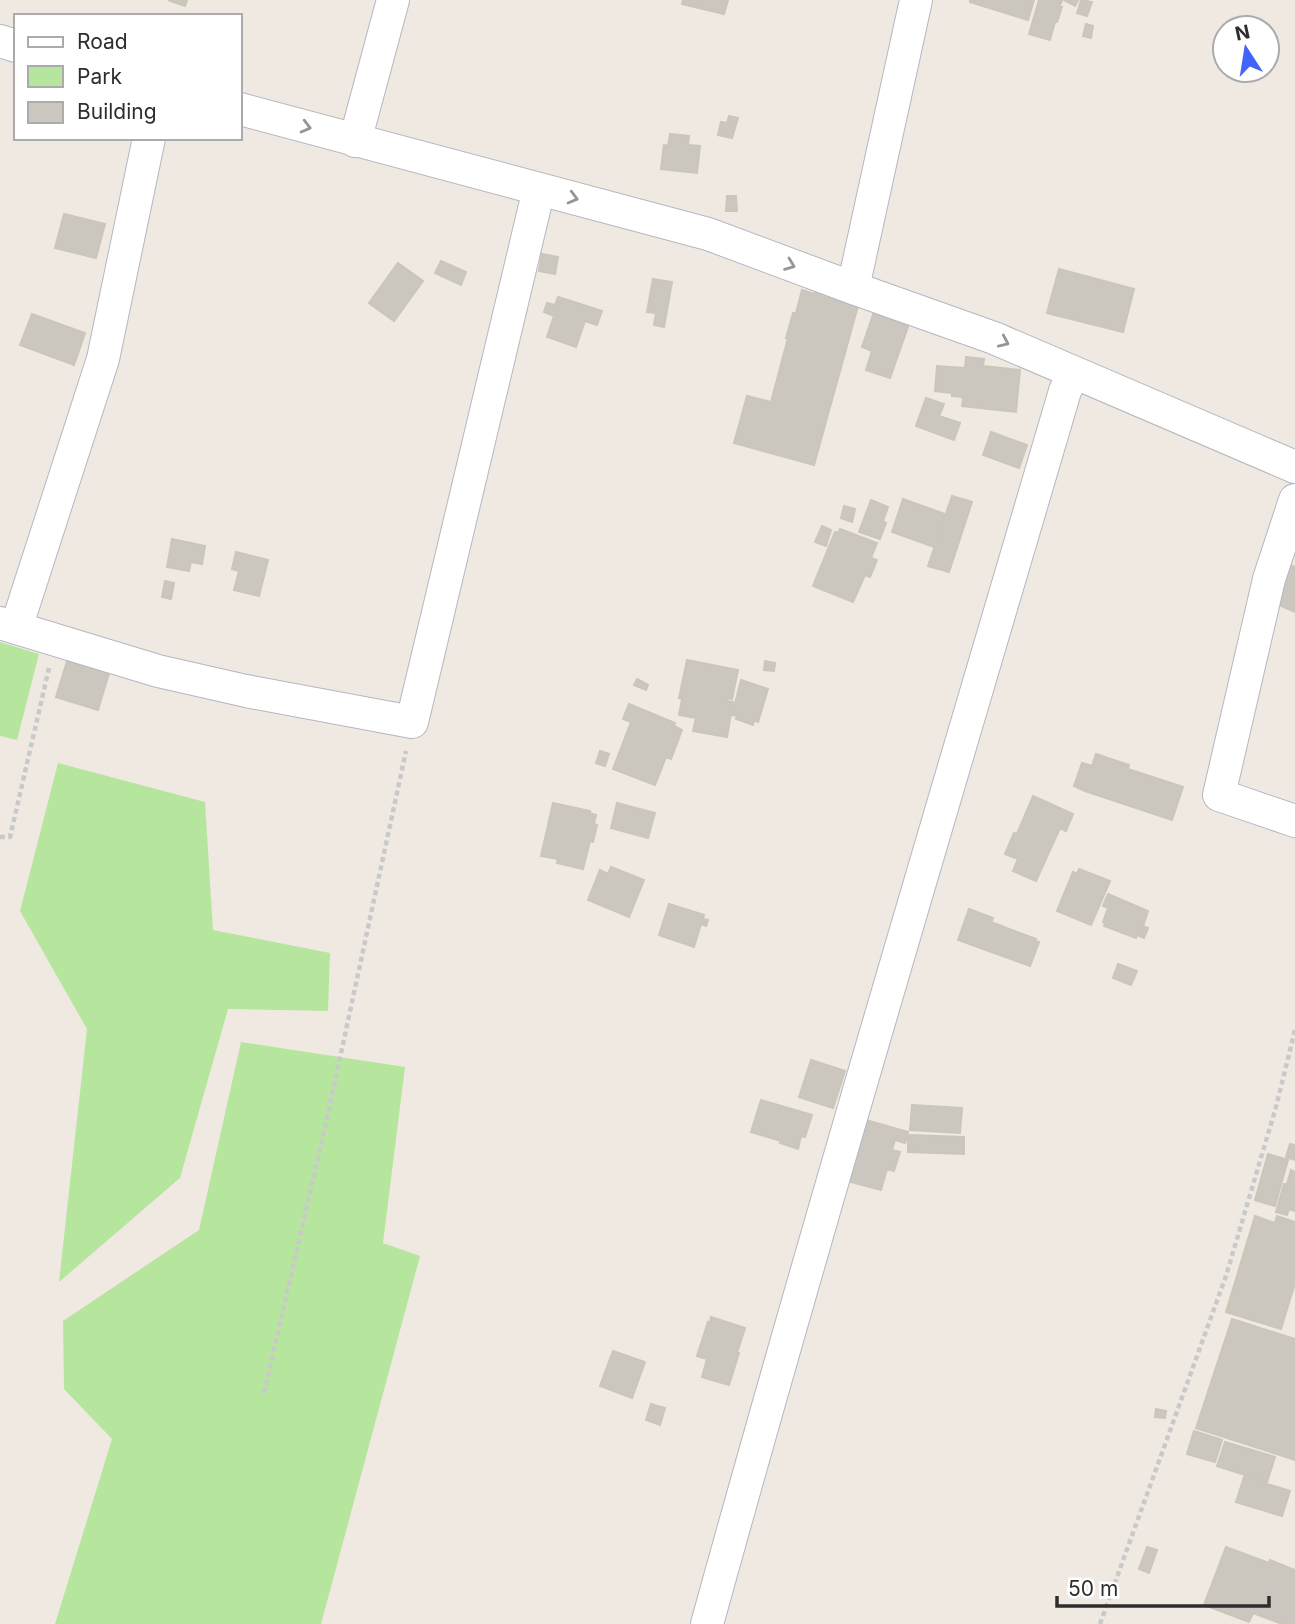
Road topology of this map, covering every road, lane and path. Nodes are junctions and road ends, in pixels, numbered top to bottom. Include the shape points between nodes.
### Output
1 (393, 0) edge
2 (916, 0) edge
3 (242, 110) edge
4 (149, 140) edge
5 (355, 141) junction
6 (539, 189) junction
7 (853, 288) junction
8 (1073, 373) junction
9 (1295, 467) edge
10 (1295, 500) edge
11 (8, 626) edge
12 (56, 640) junction
13 (412, 722) junction
14 (1295, 821) edge
15 (0, 837) edge
16 (1295, 1030) edge
17 (264, 1393) dead end
18 (707, 1624) edge
19 (1100, 1624) edge

1 - 5 street
2 - 7 street
3 -> 5 street
4 - 11 street via 103,359
5 - 6 street
6 -> 7 street via 708,234
6 - 13 street
7 -> 8 street via 994,338
8 - 9 street
8 - 18 street via 902,943
10 - 14 street via 1269,579 1219,795
11 - 12 street
12 - 13 street via 158,671
12 - 15 path via 10,837
13 - 17 path
16 - 19 path via 1226,1276

